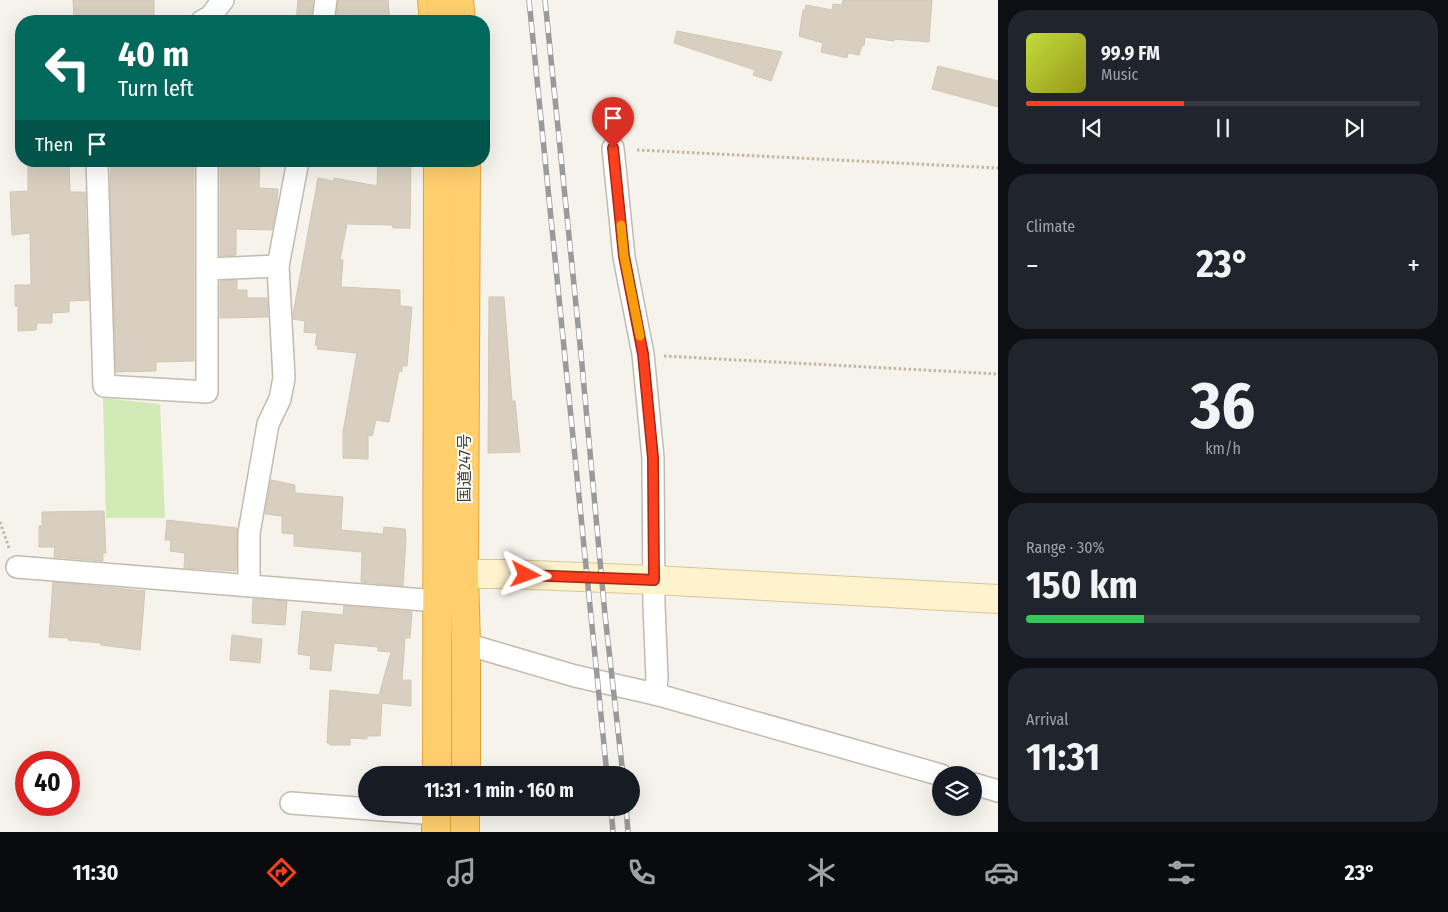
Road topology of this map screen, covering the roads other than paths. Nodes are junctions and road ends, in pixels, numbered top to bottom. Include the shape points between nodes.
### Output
1 (223, 0) edge
2 (326, 0) edge
3 (432, 0) edge
4 (459, 0) edge
5 (212, 15) edge
6 (324, 15) edge
7 (433, 15) edge
8 (460, 15) edge
9 (613, 148) road end
10 (97, 167) edge
11 (207, 167) edge
12 (297, 167) edge
13 (438, 167) edge
14 (466, 167) edge
15 (278, 266) junction
16 (207, 269) junction
17 (16, 567) dead end
18 (464, 574) junction
19 (654, 580) junction
20 (249, 585) junction
21 (998, 600) edge
22 (437, 601) junction
23 (466, 644) junction
24 (655, 694) junction
25 (437, 766) edge
26 (466, 766) edge
27 (932, 772) edge
28 (982, 786) edge
29 (998, 791) edge
30 (291, 803) dead end
31 (466, 816) edge
32 (436, 818) edge
33 (465, 832) edge

1 - 5 street
2 - 6 street
3 - 7 highway
4 - 8 highway
9 - 19 street via 624,256 643,354 653,458
10 - 16 street via 104,386 207,392
11 - 16 street
12 - 15 street
13 - 22 highway, 国道247号
14 - 18 highway, 国道247号
15 - 16 street
15 - 20 street via 284,378 280,399 268,424 250,524
17 - 20 street
18 - 19 street
18 - 23 highway, 国道247号
19 - 21 street
19 - 24 street
20 - 22 street
22 - 25 highway, 国道247号
23 - 24 street via 576,676
23 - 26 highway, 国道247号
24 - 27 street
28 - 29 street
30 - 32 street
31 - 33 highway

